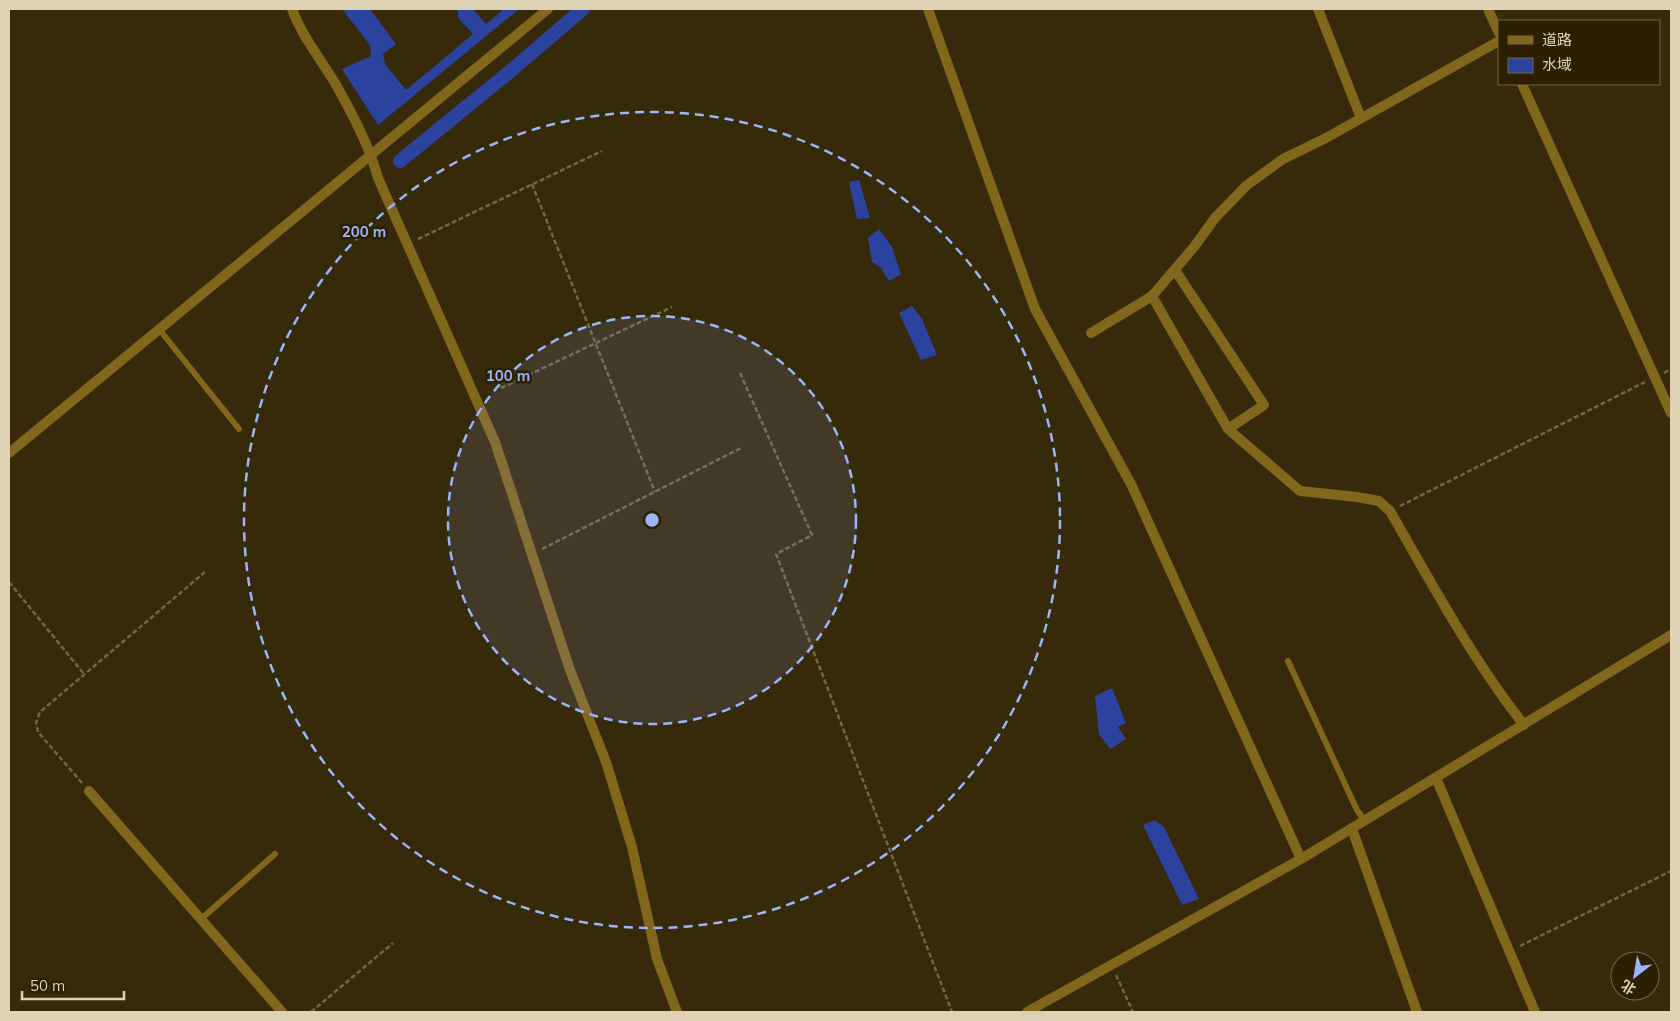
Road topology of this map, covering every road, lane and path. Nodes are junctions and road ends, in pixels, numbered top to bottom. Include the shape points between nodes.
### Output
1 (292, 9) edge
2 (548, 9) edge
3 (928, 9) edge
4 (1318, 9) edge
5 (1488, 9) edge
6 (1498, 31) edge
7 (1498, 42) edge
8 (1522, 85) edge
9 (1361, 118) junction
10 (602, 151) dead end
11 (372, 154) junction
12 (532, 184) junction
13 (407, 244) junction
14 (1175, 270) junction
15 (1152, 296) junction
16 (672, 307) dead end
17 (159, 329) junction
18 (1091, 334) dead end
19 (595, 342) junction
20 (1671, 369) edge
21 (740, 372) dead end
22 (1655, 377) junction
23 (501, 388) dead end
24 (1671, 413) edge
25 (239, 429) dead end
26 (1228, 429) junction
27 (741, 448) dead end
28 (9, 453) edge
29 (655, 492) junction
30 (1390, 511) junction
31 (532, 554) junction
32 (205, 572) dead end
33 (9, 582) edge
34 (1671, 635) edge
35 (1288, 661) dead end
36 (84, 674) junction
37 (1524, 725) junction
38 (1436, 778) junction
39 (89, 791) joint
40 (1365, 821) junction
41 (1352, 829) junction
42 (275, 854) dead end
43 (1301, 859) junction
44 (1671, 871) edge
45 (201, 919) junction
46 (393, 943) dead end
47 (1509, 951) junction
48 (1111, 965) junction
49 (282, 1012) edge
50 (311, 1012) edge
51 (677, 1012) edge
52 (952, 1012) edge
53 (1027, 1012) edge
54 (1133, 1012) edge
55 (1417, 1012) edge
56 (1535, 1012) edge

1 - 11 street
2 - 11 street
3 - 43 street via 1035,309 1131,484
4 - 9 street
5 - 6 street
7 - 9 street
8 - 22 street
9 - 14 street via 1283,159 1247,185 1215,218
10 - 12 path
11 - 13 street via 378,178
11 - 17 street
12 - 13 path
12 - 19 path
13 - 31 street via 495,442
14 - 15 street
14 - 26 street via 1264,405
15 - 18 street
15 - 26 street
16 - 19 path
17 - 25 lane
17 - 28 street
19 - 23 path
19 - 29 path
20 - 22 path
21 - 52 path via 812,535 776,554
22 - 24 street
22 - 30 path
26 - 30 street via 1300,491 1379,501
27 - 29 path
29 - 31 path
30 - 37 street via 1494,687
31 - 51 street via 570,670 606,762 632,847 658,959
32 - 36 path
33 - 36 path
34 - 37 street
35 - 40 lane
36 - 39 path via 40,712 36,724 38,732
37 - 38 street
38 - 40 street
38 - 47 street
39 - 45 street
40 - 41 street
41 - 43 street
41 - 55 street
42 - 45 lane
43 - 48 street
44 - 47 path
45 - 49 street
46 - 50 path
47 - 56 street
48 - 53 street
48 - 54 path

